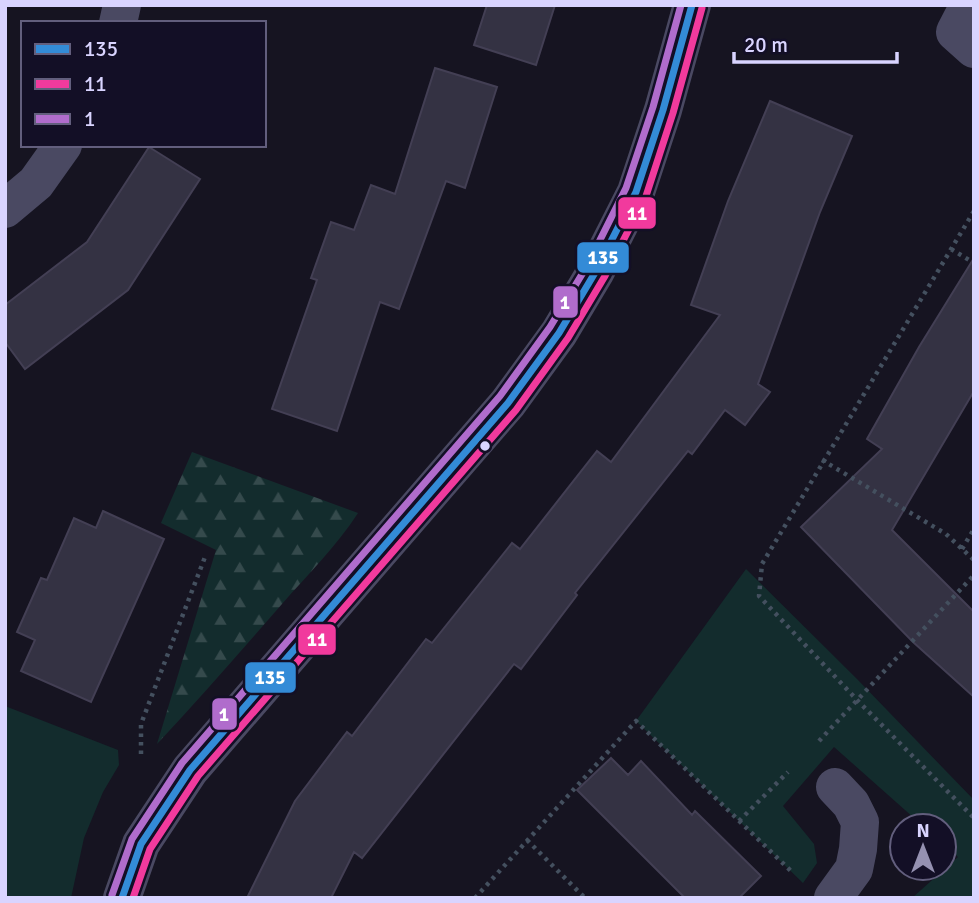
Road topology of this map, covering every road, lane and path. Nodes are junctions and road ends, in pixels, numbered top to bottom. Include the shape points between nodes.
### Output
1 (692, 5) edge
2 (969, 5) edge
3 (974, 49) edge
4 (62, 147) edge
5 (5, 209) edge
6 (974, 211) edge
7 (951, 248) junction
8 (974, 263) edge
9 (822, 460) junction
10 (974, 529) edge
11 (962, 548) junction
12 (205, 557) dead end
13 (974, 560) edge
14 (974, 575) edge
15 (858, 701) junction
16 (812, 747) dead end
17 (794, 766) dead end
18 (835, 787) dead end
19 (178, 789) junction
20 (974, 818) edge
21 (739, 821) junction
22 (527, 840) junction
23 (794, 874) dead end
24 (122, 898) edge
25 (475, 898) edge
26 (585, 898) edge
27 (833, 898) edge

1 - 19 street via 636,192 559,333 508,403
2 - 3 street via 955,32
4 - 5 street via 36,183
6 - 7 path
7 - 8 path
7 - 9 path
9 - 11 path
9 - 15 path via 762,564 759,596
10 - 11 path
11 - 13 path
12 - 19 path via 141,724 141,754 151,770
14 - 15 path
15 - 16 path
15 - 20 path
17 - 21 path
18 - 27 street via 860,822 854,869
19 - 24 street via 141,844
21 - 22 path via 636,721
21 - 23 path
22 - 25 path
22 - 26 path

